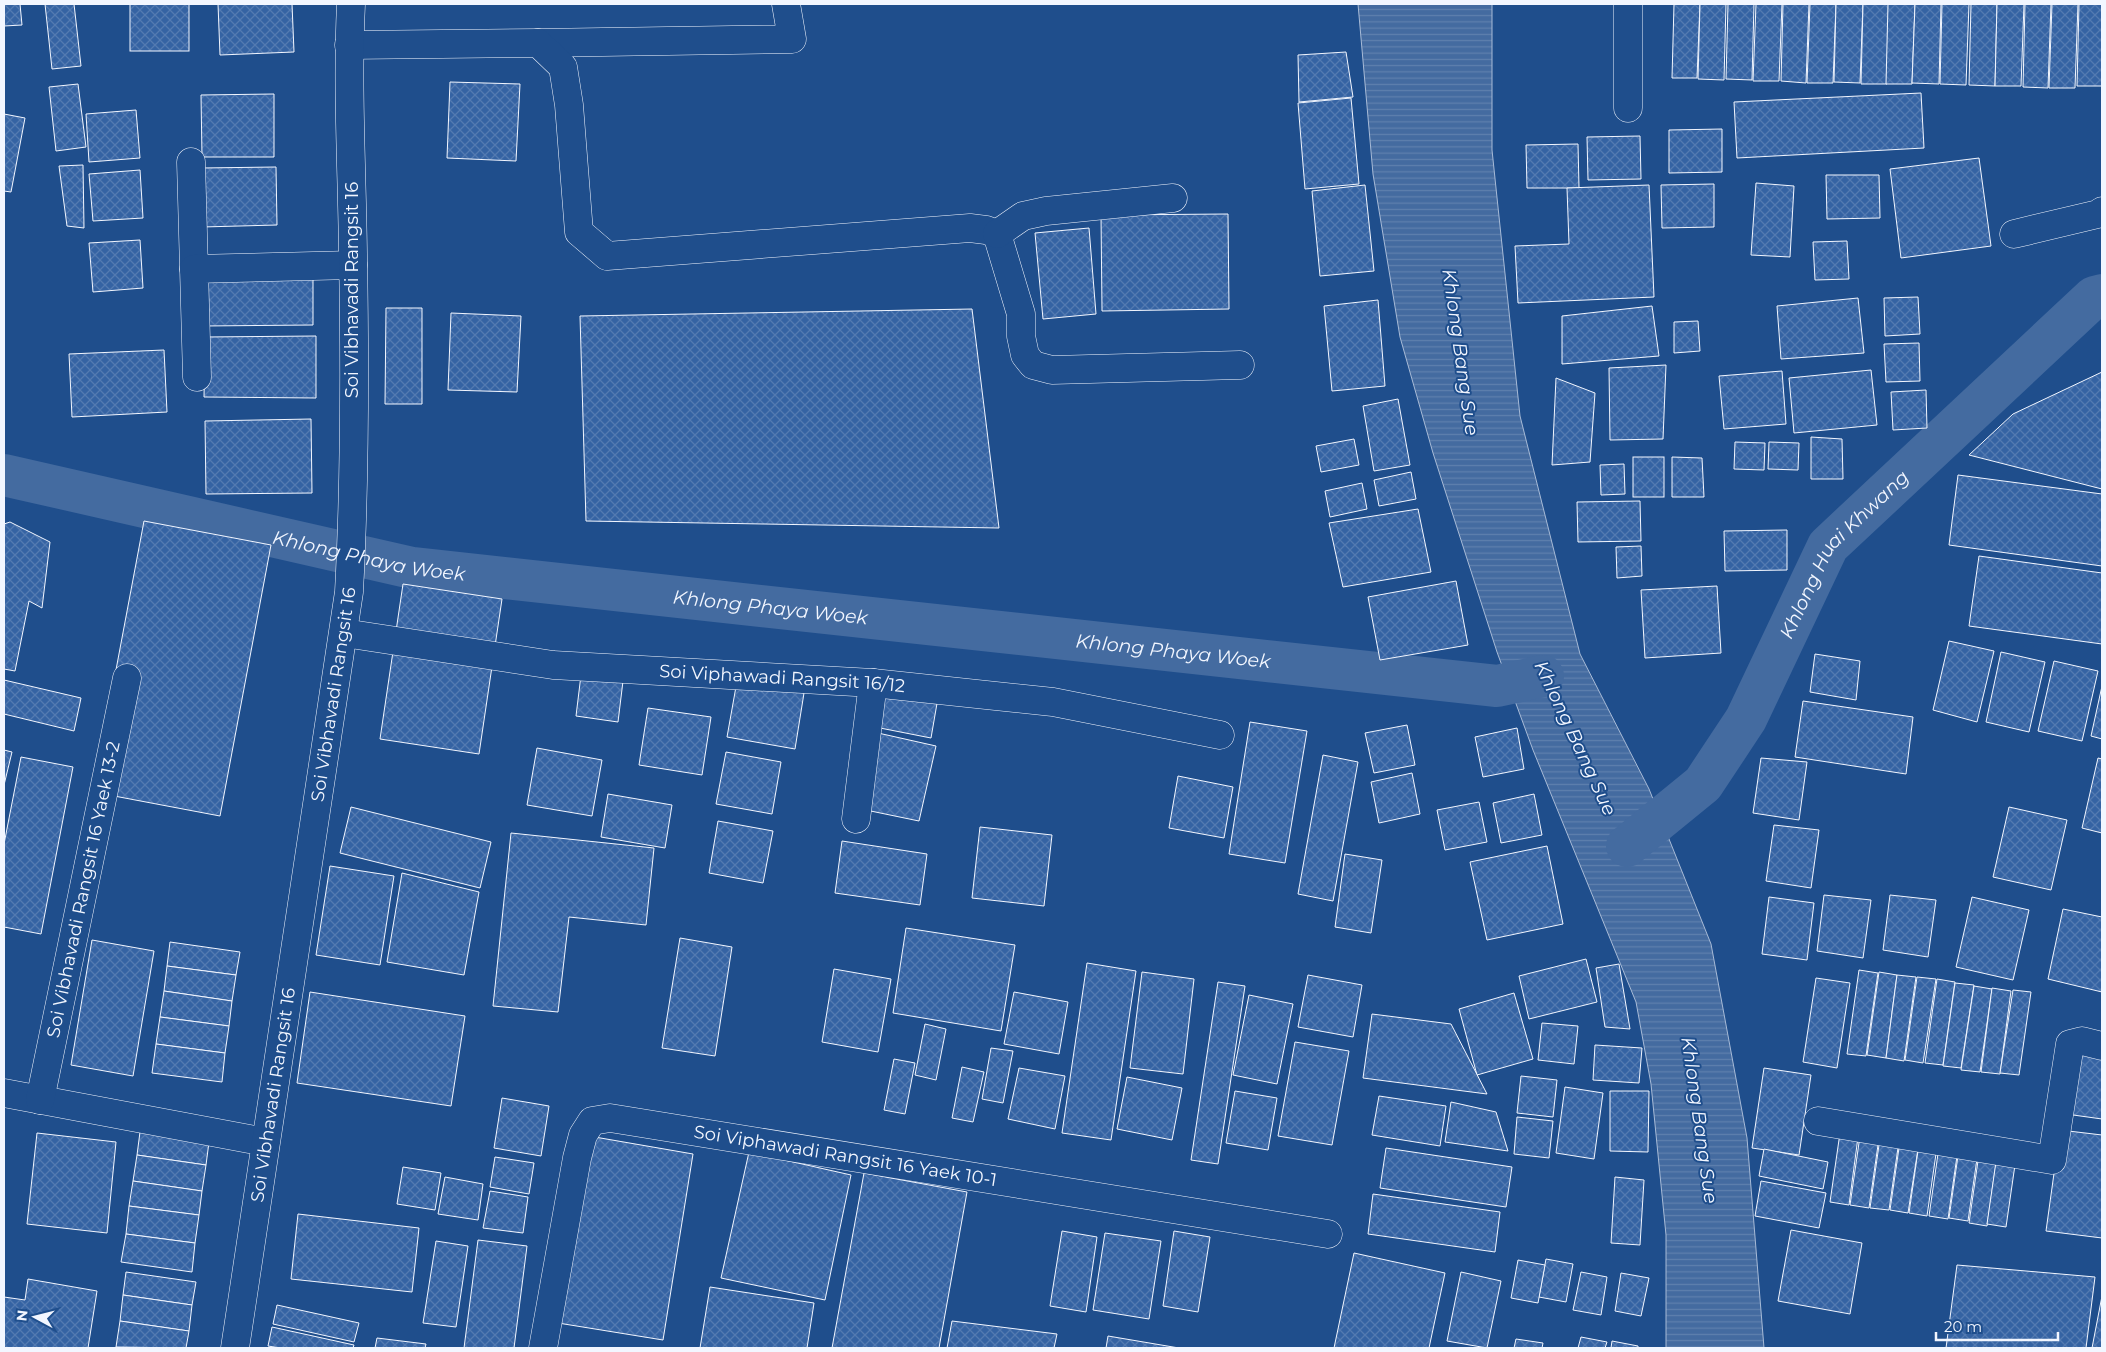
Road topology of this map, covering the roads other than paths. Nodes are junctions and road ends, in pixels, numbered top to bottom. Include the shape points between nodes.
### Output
1 (352, 4) edge
2 (786, 4) edge
3 (1628, 4) edge
4 (538, 43) junction
5 (349, 45) junction
6 (1628, 108) dead end
7 (191, 162) dead end
8 (1173, 198) dead end
9 (2102, 212) edge
10 (997, 234) junction
11 (2014, 234) dead end
12 (353, 265) junction
13 (194, 270) junction
14 (1240, 365) dead end
15 (197, 377) dead end
16 (344, 633) junction
17 (127, 678) dead end
18 (874, 683) junction
19 (1220, 735) dead end
20 (856, 820) dead end
21 (2102, 1046) edge
22 (4, 1093) edge
23 (40, 1100) junction
24 (1818, 1121) dead end
25 (265, 1142) junction
26 (1328, 1234) dead end
27 (235, 1348) edge
28 (543, 1348) edge

1 - 5 street, Soi Vibhavadi Rangsit 16
2 - 4 street via 792,39
3 - 6 street
4 - 5 street
4 - 10 street via 563,67 579,232 608,256 970,228
5 - 12 street, Soi Vibhavadi Rangsit 16
7 - 13 street
8 - 10 street via 1046,210 1023,216
9 - 11 street
10 - 14 street via 1021,314 1025,355 1033,364 1052,370
12 - 13 street
12 - 16 street, Soi Vibhavadi Rangsit 16 via 353,510
13 - 15 street
16 - 18 street, Soi Viphawadi Rangsit 16/12 via 553,665
16 - 25 street, Soi Vibhavadi Rangsit 16
17 - 23 street, Soi Vibhavadi Rangsit 16 Yaek 13-2
18 - 19 street, Soi Viphawadi Rangsit 16/12 via 1053,702
18 - 20 street
21 - 24 street via 2082,1041 2070,1044 2052,1160
22 - 23 street
23 - 25 street
25 - 27 street, Soi Vibhavadi Rangsit 16
26 - 28 street, Soi Viphawadi Rangsit 16 Yaek 10-1 via 610,1118 592,1121 583,1135

